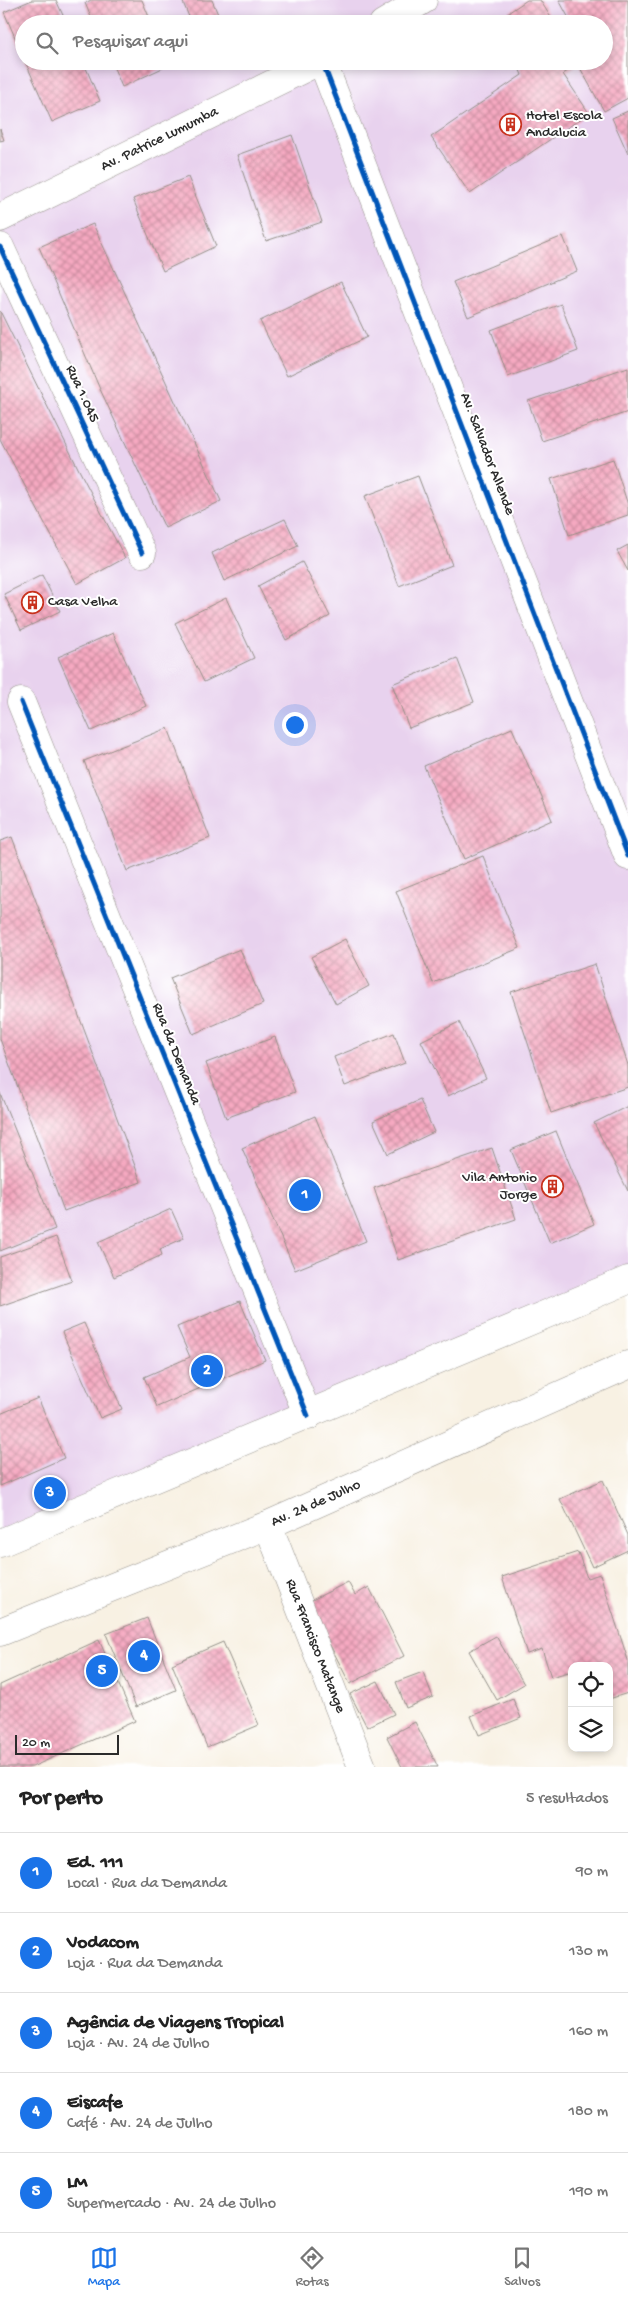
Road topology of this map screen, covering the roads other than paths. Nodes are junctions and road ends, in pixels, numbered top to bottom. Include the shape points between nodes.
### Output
1 (423, 0) edge
2 (398, 15) edge
3 (303, 70) edge
4 (324, 70) edge
5 (0, 218) edge
6 (0, 247) edge
7 (142, 553) dead end
8 (21, 702) dead end
9 (628, 856) edge
10 (628, 1280) edge
11 (628, 1365) edge
12 (308, 1416) junction
13 (268, 1524) junction
14 (0, 1543) edge
15 (0, 1632) edge
16 (362, 1767) edge

1 - 2 street
3 - 5 street, Av. Patrice Lumumba
4 - 9 street, Av. Salvador Allende
6 - 7 street, Rua 1.045
8 - 12 street, Rua da Demanda
10 - 12 street
11 - 13 street, Av. 24 de Julho
12 - 14 street
13 - 15 street, Av. 24 de Julho
13 - 16 street, Rua Francisco Matange

